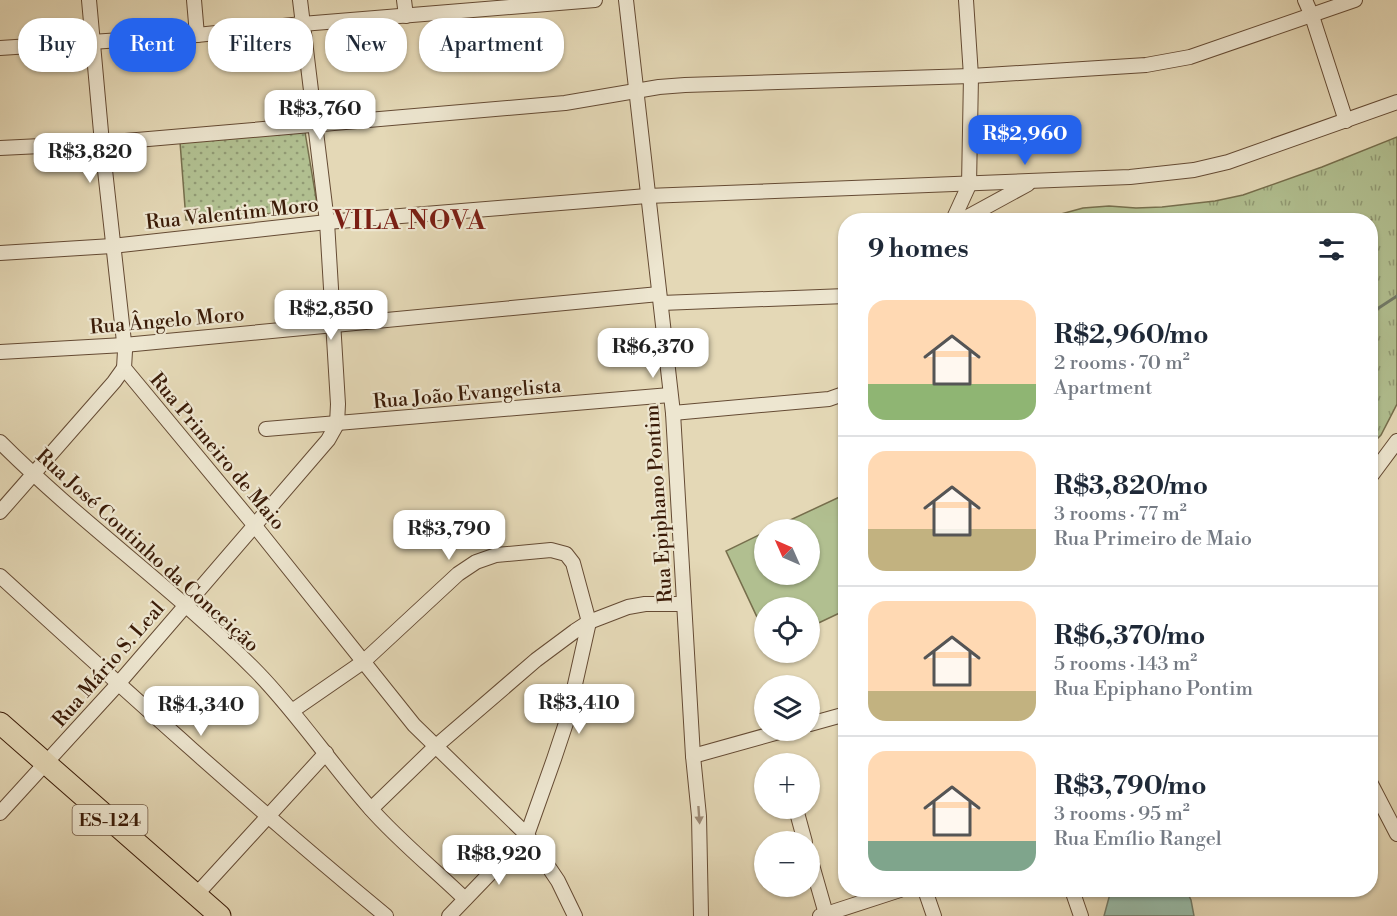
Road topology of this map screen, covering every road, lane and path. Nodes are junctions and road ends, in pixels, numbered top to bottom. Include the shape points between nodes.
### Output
1 (89, 0) edge
2 (194, 0) edge
3 (300, 0) edge
4 (404, 0) edge
5 (595, 0) edge
6 (626, 0) edge
7 (966, 0) edge
8 (1305, 0) edge
9 (1355, 0) edge
10 (516, 4) edge
11 (406, 16) junction
12 (1312, 16) junction
13 (90, 18) edge
14 (195, 18) edge
15 (302, 18) edge
16 (313, 23) edge
17 (208, 34) edge
18 (196, 35) edge
19 (18, 46) edge
20 (0, 48) edge
21 (95, 72) edge
22 (308, 72) edge
23 (970, 76) junction
24 (636, 91) junction
25 (1397, 102) edge
26 (1346, 121) junction
27 (315, 125) junction
28 (102, 143) junction
29 (0, 148) edge
30 (1033, 182) junction
31 (969, 184) junction
32 (647, 196) junction
33 (956, 213) edge
34 (975, 213) edge
35 (327, 222) junction
36 (112, 246) junction
37 (0, 253) edge
38 (838, 296) edge
39 (660, 298) junction
40 (333, 325) junction
41 (124, 345) junction
42 (0, 352) edge
43 (124, 368) junction
44 (670, 395) junction
45 (838, 396) edge
46 (673, 413) junction
47 (336, 424) junction
48 (266, 429) dead end
49 (1397, 441) edge
50 (0, 442) edge
51 (1378, 467) edge
52 (32, 473) junction
53 (0, 512) edge
54 (255, 526) junction
55 (0, 576) edge
56 (683, 604) junction
57 (186, 606) junction
58 (589, 622) junction
59 (363, 662) junction
60 (118, 684) junction
61 (292, 711) junction
62 (838, 716) edge
63 (820, 721) edge
64 (0, 723) edge
65 (754, 739) edge
66 (435, 747) junction
67 (326, 753) junction
68 (693, 756) junction
69 (46, 764) junction
70 (1378, 797) edge
71 (371, 809) junction
72 (0, 813) edge
73 (267, 816) junction
74 (1397, 834) edge
75 (527, 835) junction
76 (196, 895) junction
77 (819, 897) edge
78 (878, 897) edge
79 (927, 897) edge
80 (1074, 897) edge
81 (465, 899) junction
82 (823, 915) edge
83 (220, 916) edge
84 (386, 916) edge
85 (449, 916) edge
86 (575, 916) edge
87 (701, 916) edge
88 (934, 916) edge
89 (1081, 916) edge

1 - 13 street, Rua Primeiro de Maio
2 - 14 street
3 - 15 street
4 - 11 street
5 - 10 street
6 - 24 street, Rua Epiphano Pontim
7 - 23 street
8 - 12 street
9 - 12 street
10 - 11 street
11 - 16 street
12 - 23 street via 1190,57 1146,65
12 - 26 street
17 - 18 street
19 - 20 street
21 - 28 street, Rua Primeiro de Maio
22 - 27 street
23 - 24 street via 685,85
23 - 31 street
24 - 27 street via 565,104
24 - 32 street, Rua Epiphano Pontim
25 - 26 street, Rua Valentim Moro
26 - 30 street, Rua Valentim Moro via 1194,170
27 - 28 street
27 - 35 street
28 - 29 street
28 - 36 street, Rua Primeiro de Maio
30 - 31 street, Rua Valentim Moro
30 - 34 street
31 - 32 street, Rua Valentim Moro
31 - 33 street
32 - 35 street, Rua Valentim Moro
32 - 39 street, Rua Epiphano Pontim
35 - 36 street, Rua Valentim Moro
35 - 40 street
36 - 37 street, Rua Valentim Moro
36 - 41 street, Rua Primeiro de Maio
38 - 39 street, Rua Ângelo Moro
39 - 40 street, Rua Ângelo Moro
39 - 44 street, Rua Epiphano Pontim
40 - 41 street, Rua Ângelo Moro
40 - 47 street
41 - 42 street, Rua Ângelo Moro
41 - 43 street, Rua Primeiro de Maio
43 - 52 street
43 - 54 street, Rua Primeiro de Maio
44 - 46 street, Rua Epiphano Pontim
44 - 47 street, Rua João Evangelista
45 - 46 street
46 - 56 street, Rua Epiphano Pontim
47 - 48 street, Rua João Evangelista
47 - 54 street, Rua Mário S. Leal via 328,440
49 - 51 street
50 - 52 street, Rua José Coutinho da Conceição
52 - 53 street
52 - 57 street, Rua José Coutinho da Conceição
54 - 57 street, Rua Mário S. Leal
54 - 59 street, Rua Primeiro de Maio
55 - 60 street
56 - 58 street via 628,607
56 - 68 street, Rua Epiphano Pontim
57 - 60 street, Rua Mário S. Leal
57 - 61 street, Rua José Coutinho da Conceição via 257,672
58 - 59 street via 573,563 566,554 551,550 496,555 458,574
58 - 66 street via 536,660
58 - 75 street via 567,720
59 - 61 street
59 - 66 street, Rua Primeiro de Maio
60 - 69 street, Rua Mário S. Leal
60 - 73 street
61 - 67 street, Rua José Coutinho da Conceição
62 - 63 street
64 - 69 main road, ES-124
65 - 68 street
66 - 71 street
66 - 75 street, Rua Primeiro de Maio
67 - 71 street, Rua José Coutinho da Conceição
67 - 73 street
68 -> 87 street, Rua Epiphano Pontim
69 - 72 street, Rua Mário S. Leal
69 - 76 main road, ES-124
70 - 74 street
71 - 81 street, Rua José Coutinho da Conceição
73 - 76 street
73 - 84 street
75 - 81 street
75 - 86 street, Rua Primeiro de Maio via 558,880
76 - 83 main road, ES-124
77 - 82 street
78 - 82 street
79 - 88 street
80 - 89 street
81 - 85 street

